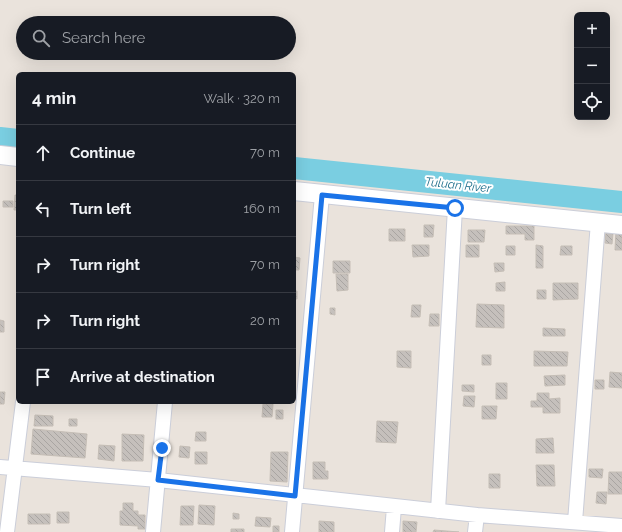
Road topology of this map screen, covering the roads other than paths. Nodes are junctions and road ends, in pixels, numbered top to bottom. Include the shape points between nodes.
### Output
1 (0, 155) edge
2 (16, 157) edge
3 (296, 191) edge
4 (322, 195) junction
5 (455, 208) junction
6 (598, 222) junction
7 (622, 224) edge
8 (22, 404) edge
9 (165, 404) edge
10 (0, 467) edge
11 (14, 468) junction
12 (158, 480) junction
13 (295, 496) junction
14 (394, 507) junction
15 (438, 511) junction
16 (477, 515) junction
17 (575, 522) junction
18 (622, 526) edge
19 (7, 532) edge
20 (153, 532) edge
21 (292, 532) edge
22 (392, 532) edge
23 (476, 532) edge

1 - 2 street
3 - 4 street
4 - 5 street
4 - 13 street
5 - 6 street
5 - 15 street
6 - 7 street
6 - 17 street
8 - 11 street
9 - 12 street
10 - 11 street
11 - 12 street
11 - 19 street
12 - 13 street
12 - 20 street
13 - 14 street
13 - 21 street
14 - 15 street
14 - 22 street
15 - 16 street
16 - 17 street
16 - 23 street
17 - 18 street

